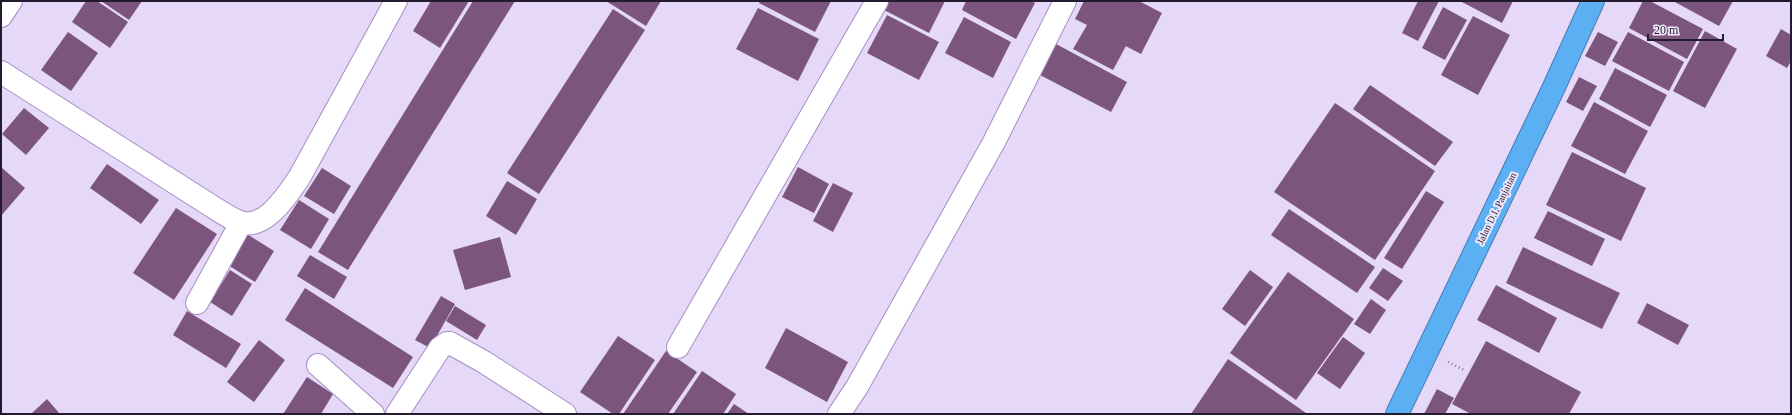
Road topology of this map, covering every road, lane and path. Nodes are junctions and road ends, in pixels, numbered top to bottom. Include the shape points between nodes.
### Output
1 (11, 1) edge
2 (396, 1) edge
3 (877, 1) edge
4 (1065, 1) edge
5 (1593, 1) edge
6 (1, 16) edge
7 (1, 72) edge
8 (241, 223) junction
9 (197, 303) dead end
10 (678, 347) dead end
11 (318, 365) dead end
12 (373, 414) edge
13 (397, 414) edge
14 (565, 414) edge
15 (839, 414) edge
16 (1397, 414) edge

1 - 6 street
2 - 8 street via 299,178 282,203 256,222
3 - 10 street
4 - 15 street via 994,142 857,388
5 - 16 highway, Jalan D.I. Panjaitan
7 - 8 street
8 - 9 street
11 - 12 street
13 - 14 street via 440,348 450,343

